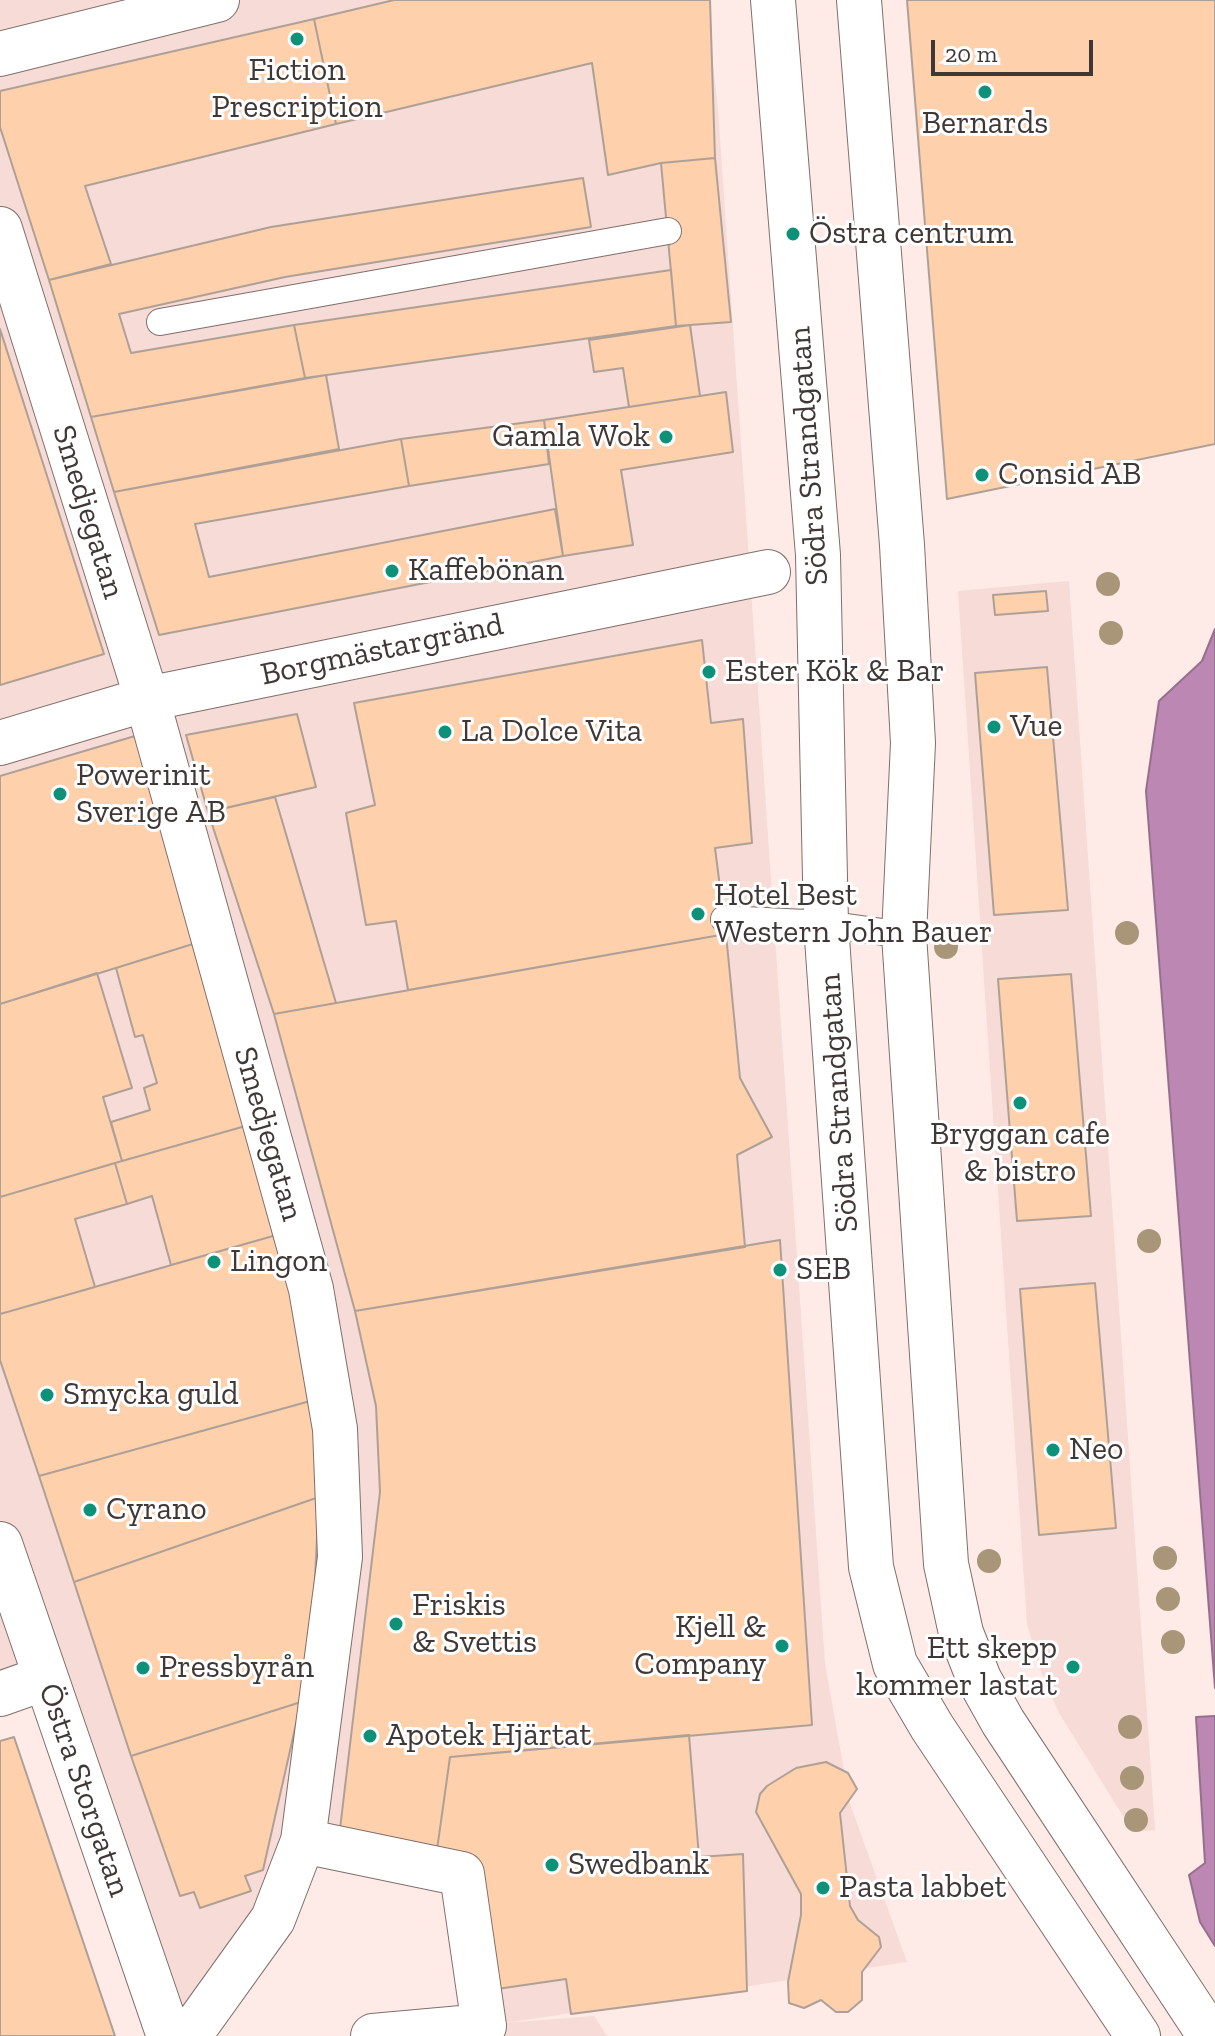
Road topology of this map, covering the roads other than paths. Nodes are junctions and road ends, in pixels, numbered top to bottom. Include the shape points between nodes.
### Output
1 (217, 0) edge
2 (773, 0) edge
3 (859, 0) edge
4 (0, 54) edge
5 (0, 229) edge
6 (668, 231) dead end
7 (160, 322) dead end
8 (768, 572) dead end
9 (147, 699) junction
10 (0, 743) edge
11 (724, 919) dead end
12 (826, 924) junction
13 (904, 935) junction
14 (0, 1544) edge
15 (45, 1678) junction
16 (0, 1694) edge
17 (303, 1841) junction
18 (169, 2036) edge
19 (189, 2036) edge
20 (373, 2036) edge
21 (1138, 2036) edge
22 (1210, 2036) edge

1 - 4 street
2 - 12 street, Södra Strandgatan via 779,215 818,555
3 - 13 street via 913,743
5 - 9 street, Smedjegatan
6 - 7 lane
8 - 9 street, Borgmästargränd
9 - 10 street, Borgmästargränd
9 - 17 street, Smedjegatan via 311,1289 335,1429 340,1557
11 - 12 lane
12 - 13 lane
12 - 21 street, Södra Strandgatan via 871,1567 884,1630 895,1664 932,1727
13 - 22 street via 946,1564 961,1633 1003,1722
14 - 15 street, Östra Storgatan
15 - 16 street
15 - 18 street, Östra Storgatan
17 - 19 street, Smedjegatan via 273,1919
17 - 20 street via 462,1874 484,2026

